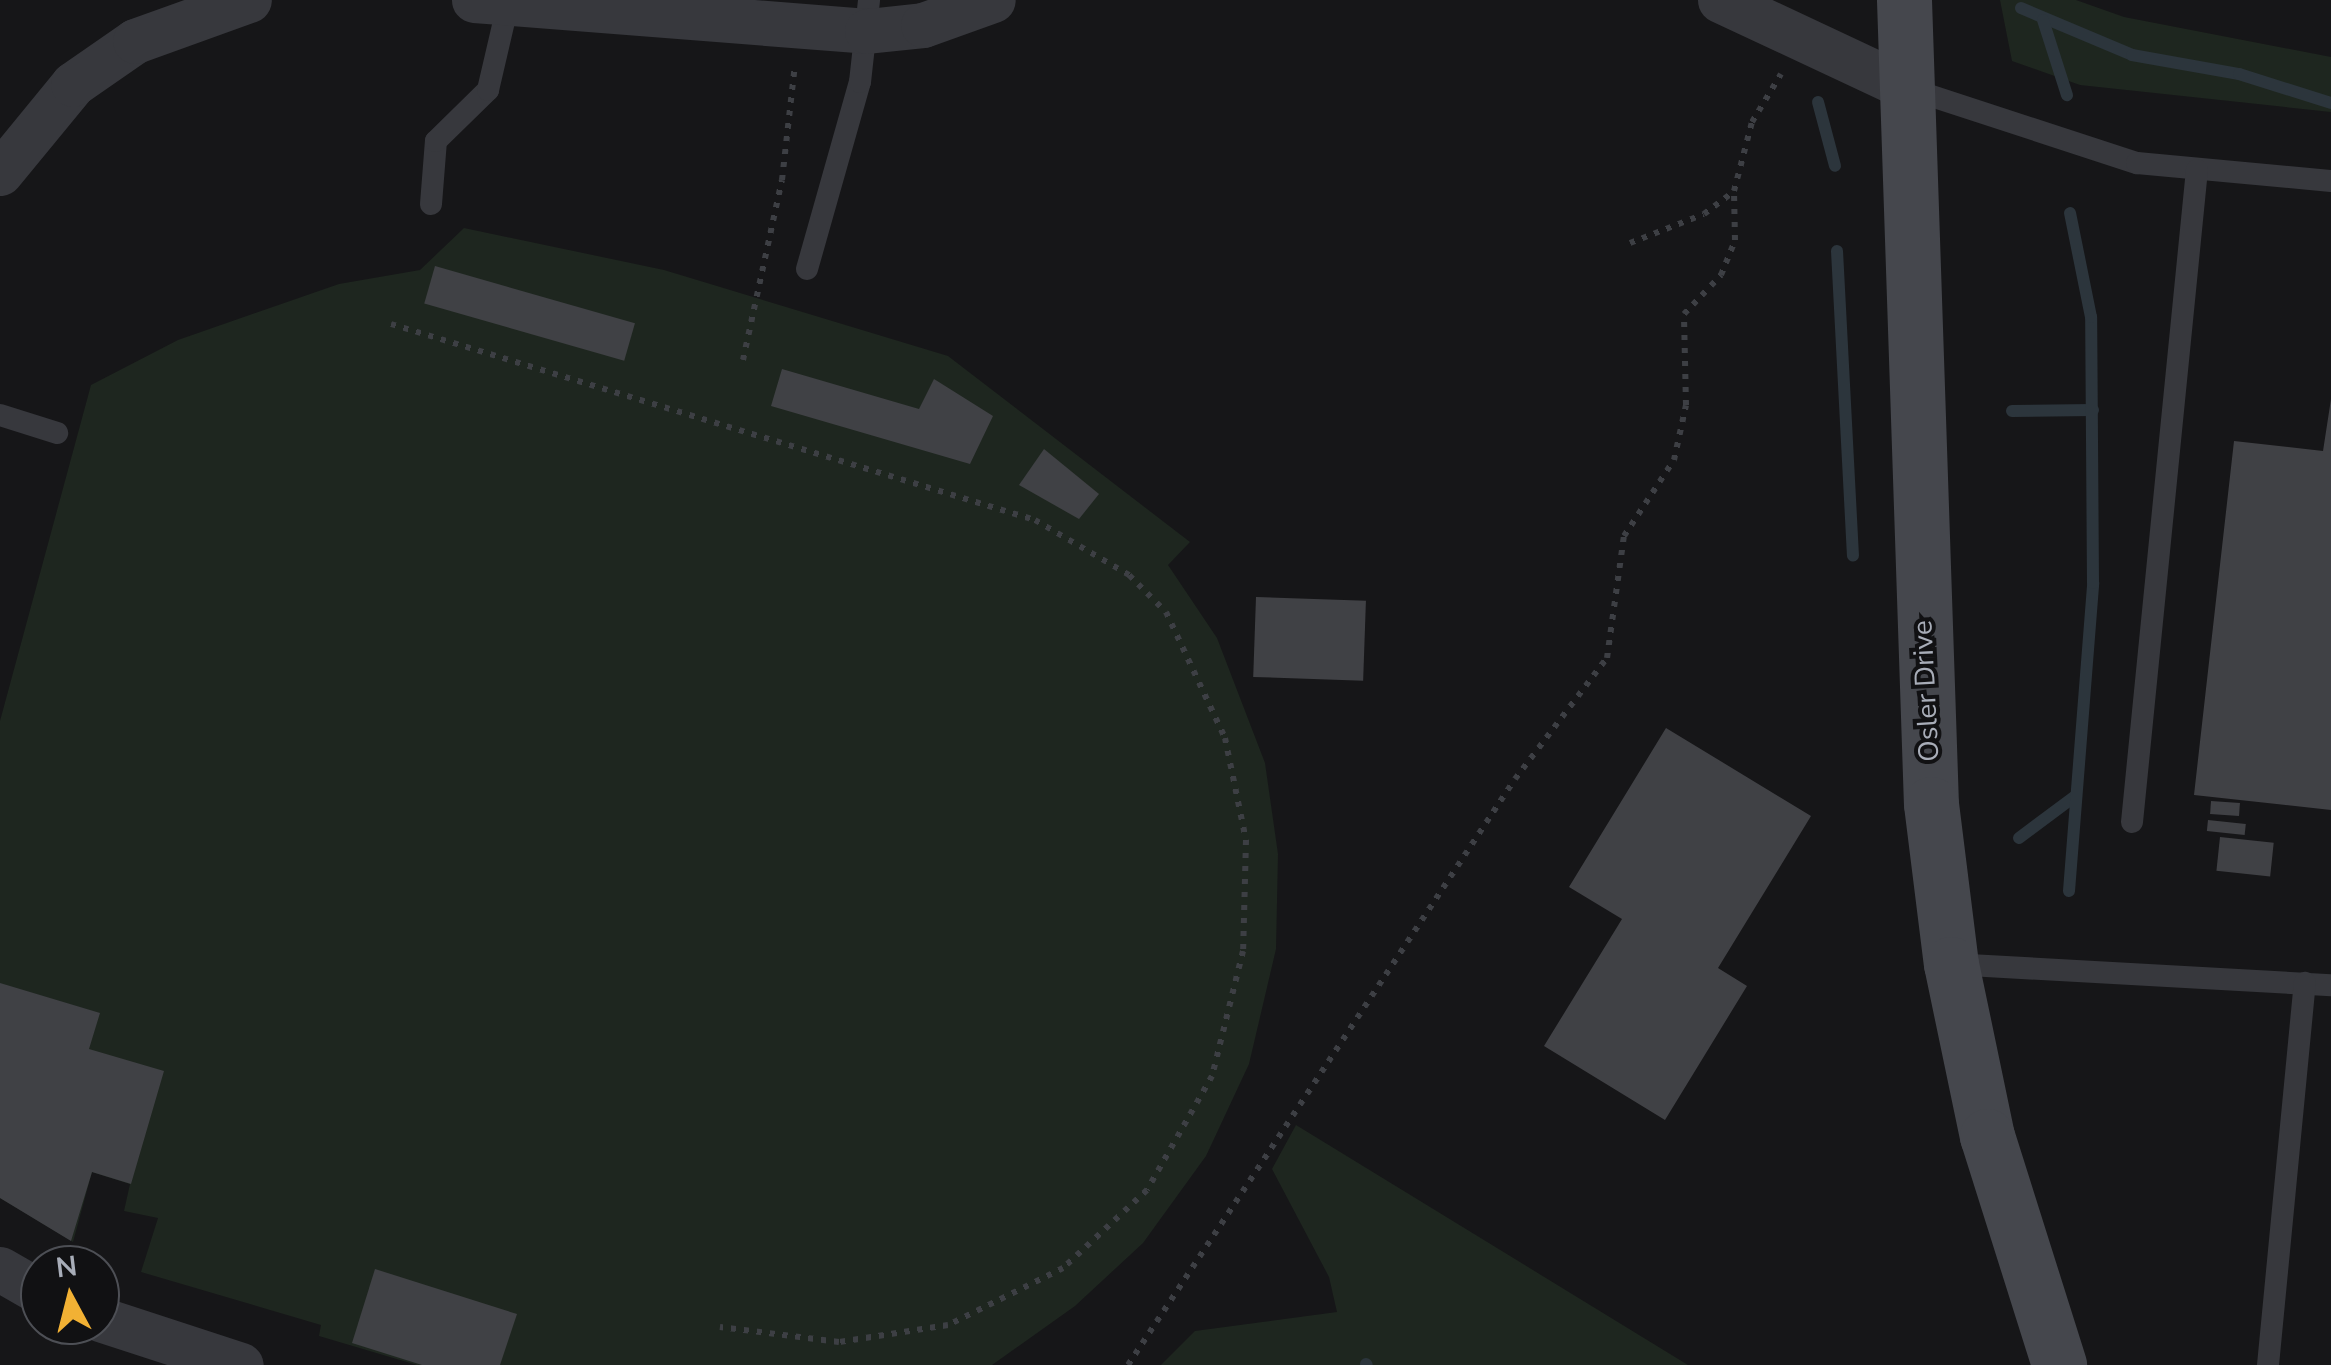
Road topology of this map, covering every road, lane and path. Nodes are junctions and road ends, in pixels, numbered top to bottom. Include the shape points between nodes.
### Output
1 (249, 0) edge
2 (993, 0) edge
3 (1720, 0) edge
4 (1904, 0) edge
5 (497, 1) edge
6 (868, 16) edge
7 (803, 27) junction
8 (1781, 74) dead end
9 (1910, 88) junction
10 (2197, 170) junction
11 (0, 173) edge
12 (2331, 181) edge
13 (1734, 191) junction
14 (431, 204) dead end
15 (1630, 243) dead end
16 (807, 268) dead end
17 (391, 324) dead end
18 (743, 360) dead end
19 (0, 415) edge
20 (57, 432) dead end
21 (2132, 822) dead end
22 (1950, 964) junction
23 (2305, 983) junction
24 (2331, 985) edge
25 (120, 1326) edge
26 (720, 1327) dead end
27 (241, 1365) edge
28 (1128, 1365) edge
29 (2060, 1365) edge
30 (2268, 1365) edge

1 - 11 street via 180,19 72,84
2 - 6 street via 924,24
3 - 9 street
4 - 9 street, Osler Drive
5 - 7 street
5 - 14 lane via 488,90 436,141
6 - 7 street
6 - 16 lane via 845,146
7 - 18 path via 782,180
8 - 13 path via 1752,122
9 - 10 lane via 2033,134
9 - 22 street, Osler Drive via 1925,678
10 - 12 lane
10 - 21 lane
13 - 15 path via 1704,214
13 - 28 path via 1734,240 1721,275 1684,314 1686,405 1674,460 1624,536 1607,658 1515,779
17 - 26 path via 1035,520 1129,574 1166,612 1226,738 1246,840 1243,951 1212,1076 1147,1190 1056,1272 948,1324 839,1342
19 - 20 lane
22 - 23 lane
22 - 29 street, Osler Drive via 1987,1136
23 - 24 lane
23 - 30 lane
25 - 27 street

